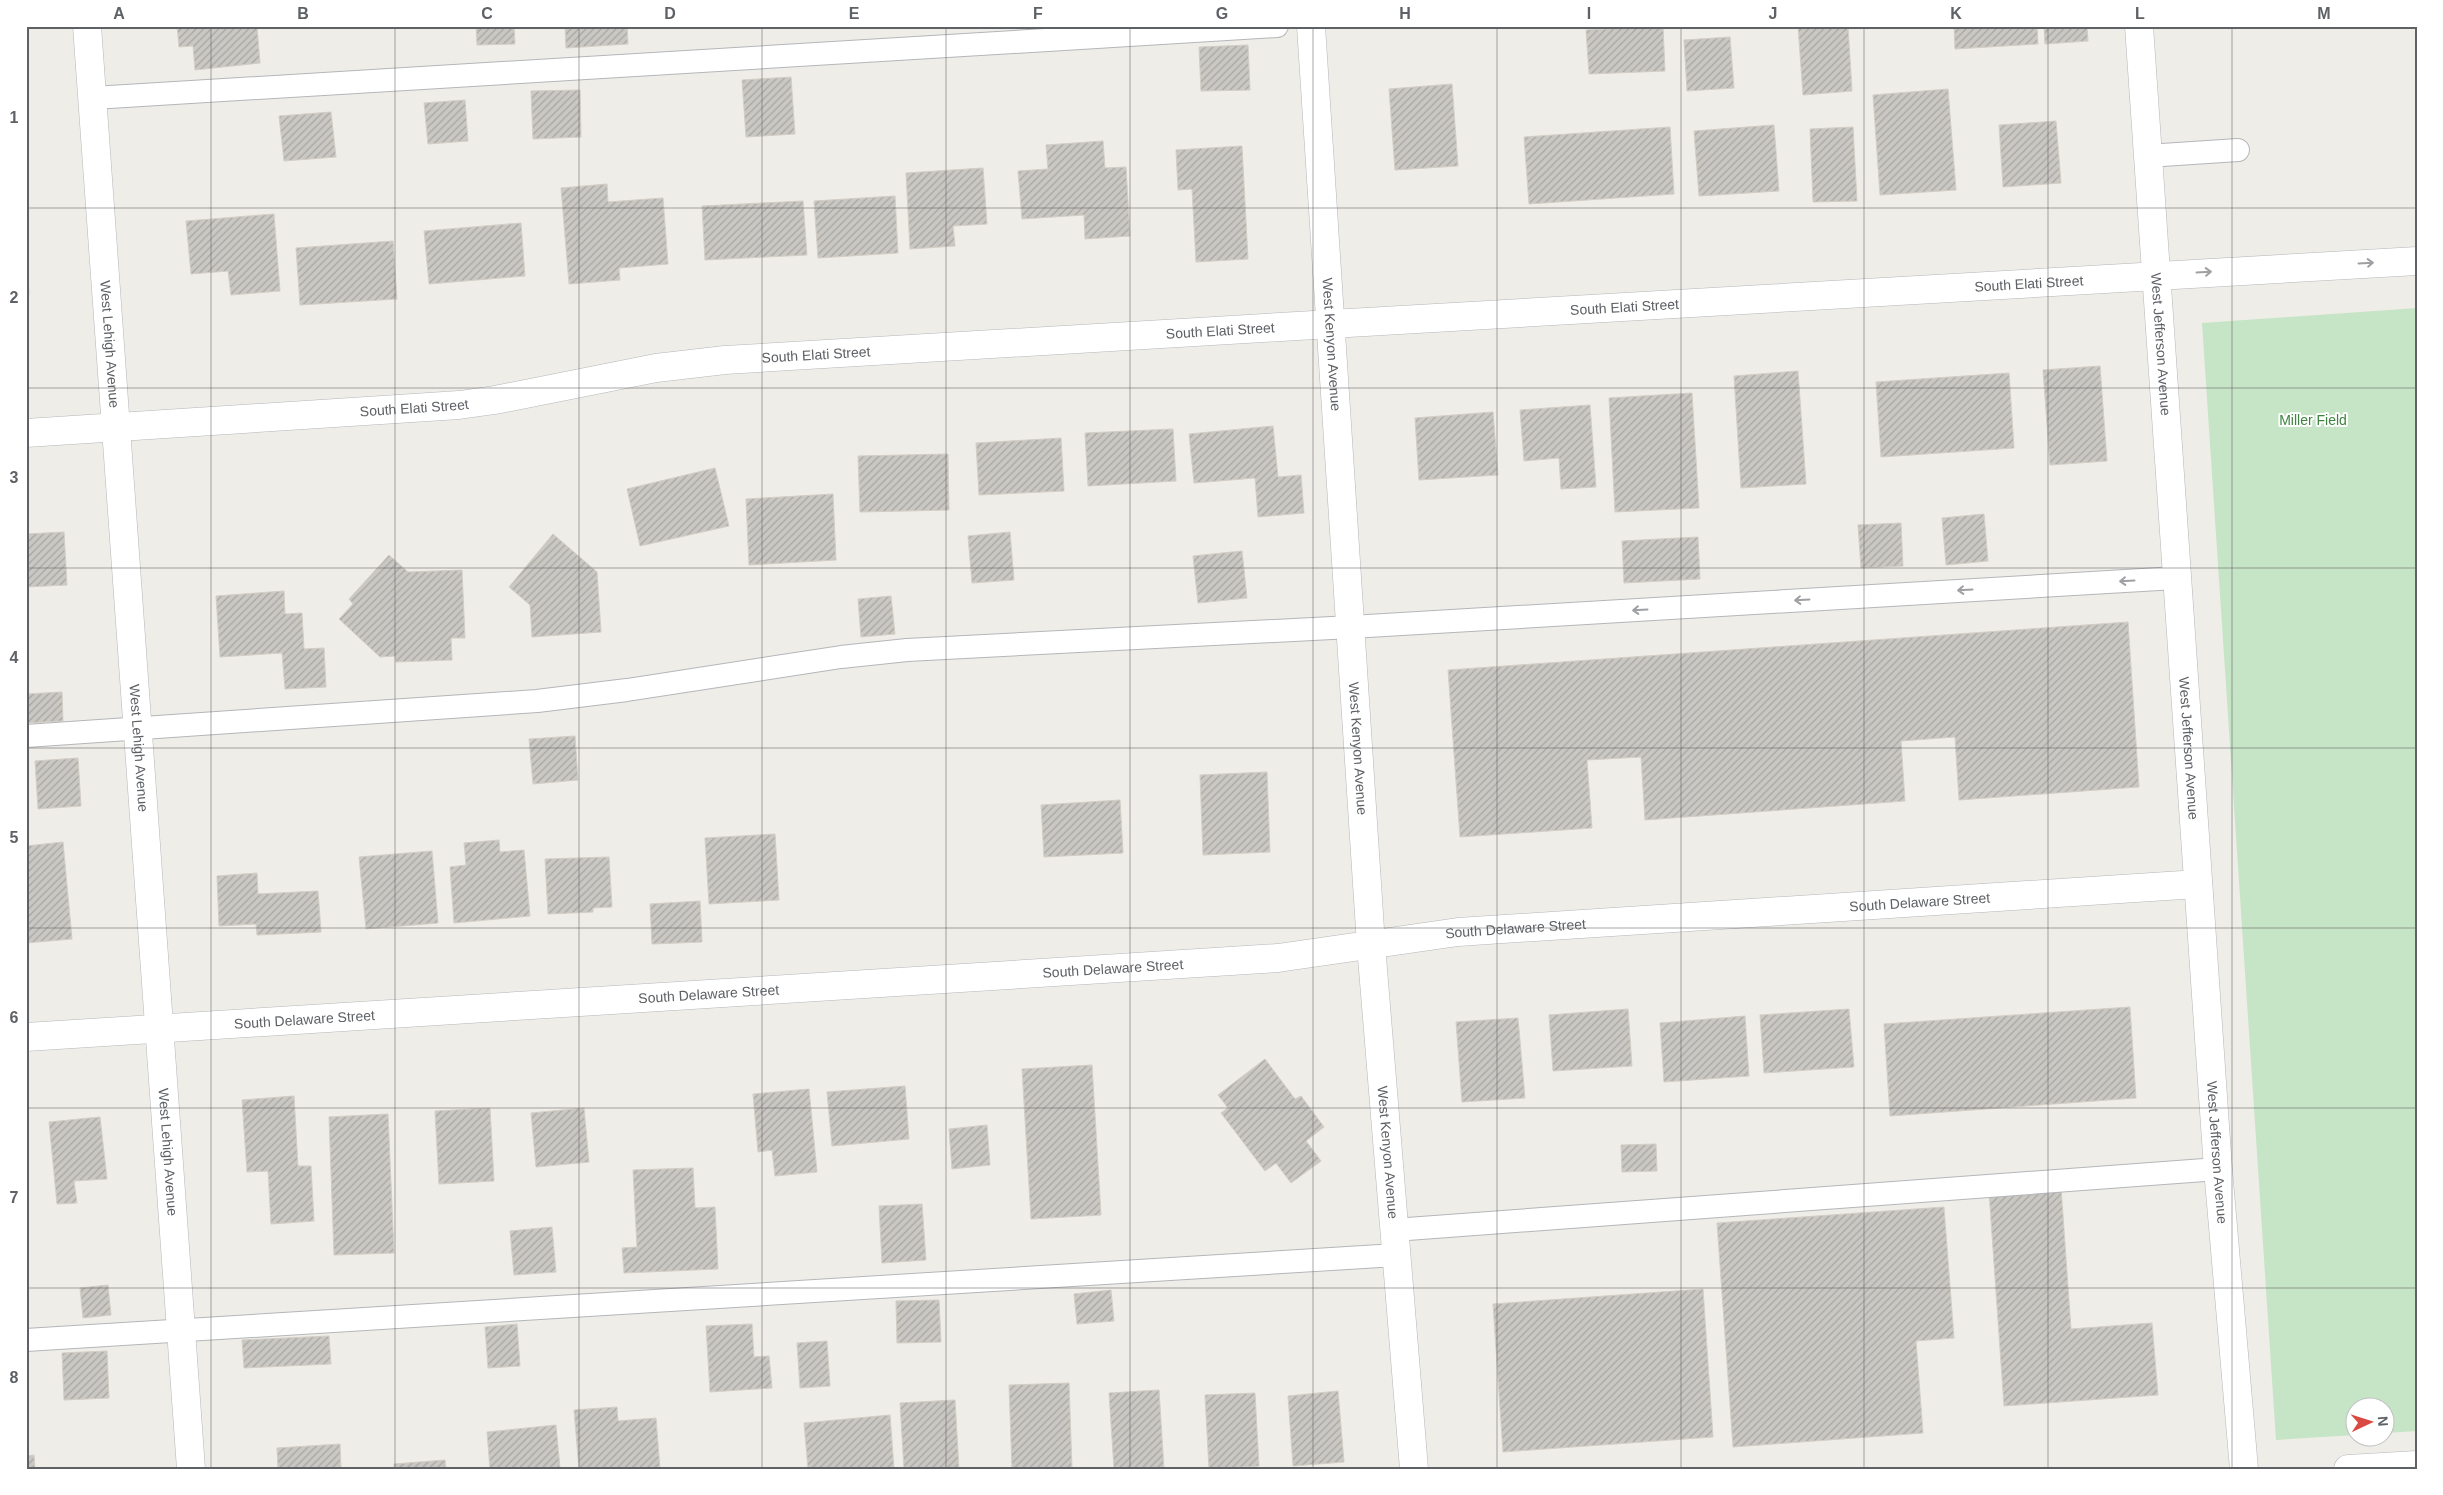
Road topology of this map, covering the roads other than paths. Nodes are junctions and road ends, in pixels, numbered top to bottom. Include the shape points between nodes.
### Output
1 (87, 26) edge
2 (1277, 26) edge
3 (1311, 26) edge
4 (2139, 26) edge
5 (93, 98) junction
6 (2238, 150) dead end
7 (2147, 156) junction
8 (2417, 261) edge
9 (2155, 275) junction
10 (1331, 324) junction
11 (117, 427) junction
12 (26, 432) edge
13 (2176, 578) junction
14 (1351, 627) junction
15 (139, 728) junction
16 (26, 736) edge
17 (2198, 884) junction
18 (1371, 945) junction
19 (160, 1029) junction
20 (26, 1037) edge
21 (2218, 1169) junction
22 (1395, 1242) junction
23 (182, 1331) junction
24 (26, 1340) edge
25 (2417, 1465) edge
26 (191, 1469) edge
27 (1414, 1469) edge
28 (2244, 1469) edge
29 (2348, 1469) edge

1 - 5 street, West Lehigh Avenue
2 - 5 lane
3 - 10 street, West Kenyon Avenue
4 - 7 street, West Jefferson Avenue
5 - 11 street, West Lehigh Avenue
6 - 7 lane
7 - 9 street, West Jefferson Avenue
9 -> 8 street, South Elati Street
9 - 10 street, South Elati Street
9 - 13 street, West Jefferson Avenue
10 - 11 street, South Elati Street via 725,360 656,368 460,405
10 - 14 street, West Kenyon Avenue
11 - 12 street, South Elati Street
11 - 15 street, West Lehigh Avenue
13 -> 14 lane
13 - 17 street, West Jefferson Avenue
14 - 15 lane via 907,650 537,701
14 - 18 street, West Kenyon Avenue
15 - 16 lane
15 - 19 street, West Lehigh Avenue
17 - 18 street, South Delaware Street via 1458,932
17 - 21 street, West Jefferson Avenue
18 - 19 street, South Delaware Street via 1278,958
18 - 22 street, West Kenyon Avenue
19 - 20 street, South Delaware Street
19 - 23 street, West Lehigh Avenue
21 - 22 lane
21 - 28 street, West Jefferson Avenue
22 - 23 lane
22 - 27 street, West Kenyon Avenue
23 - 24 lane
23 - 26 street, West Lehigh Avenue
25 - 29 street

